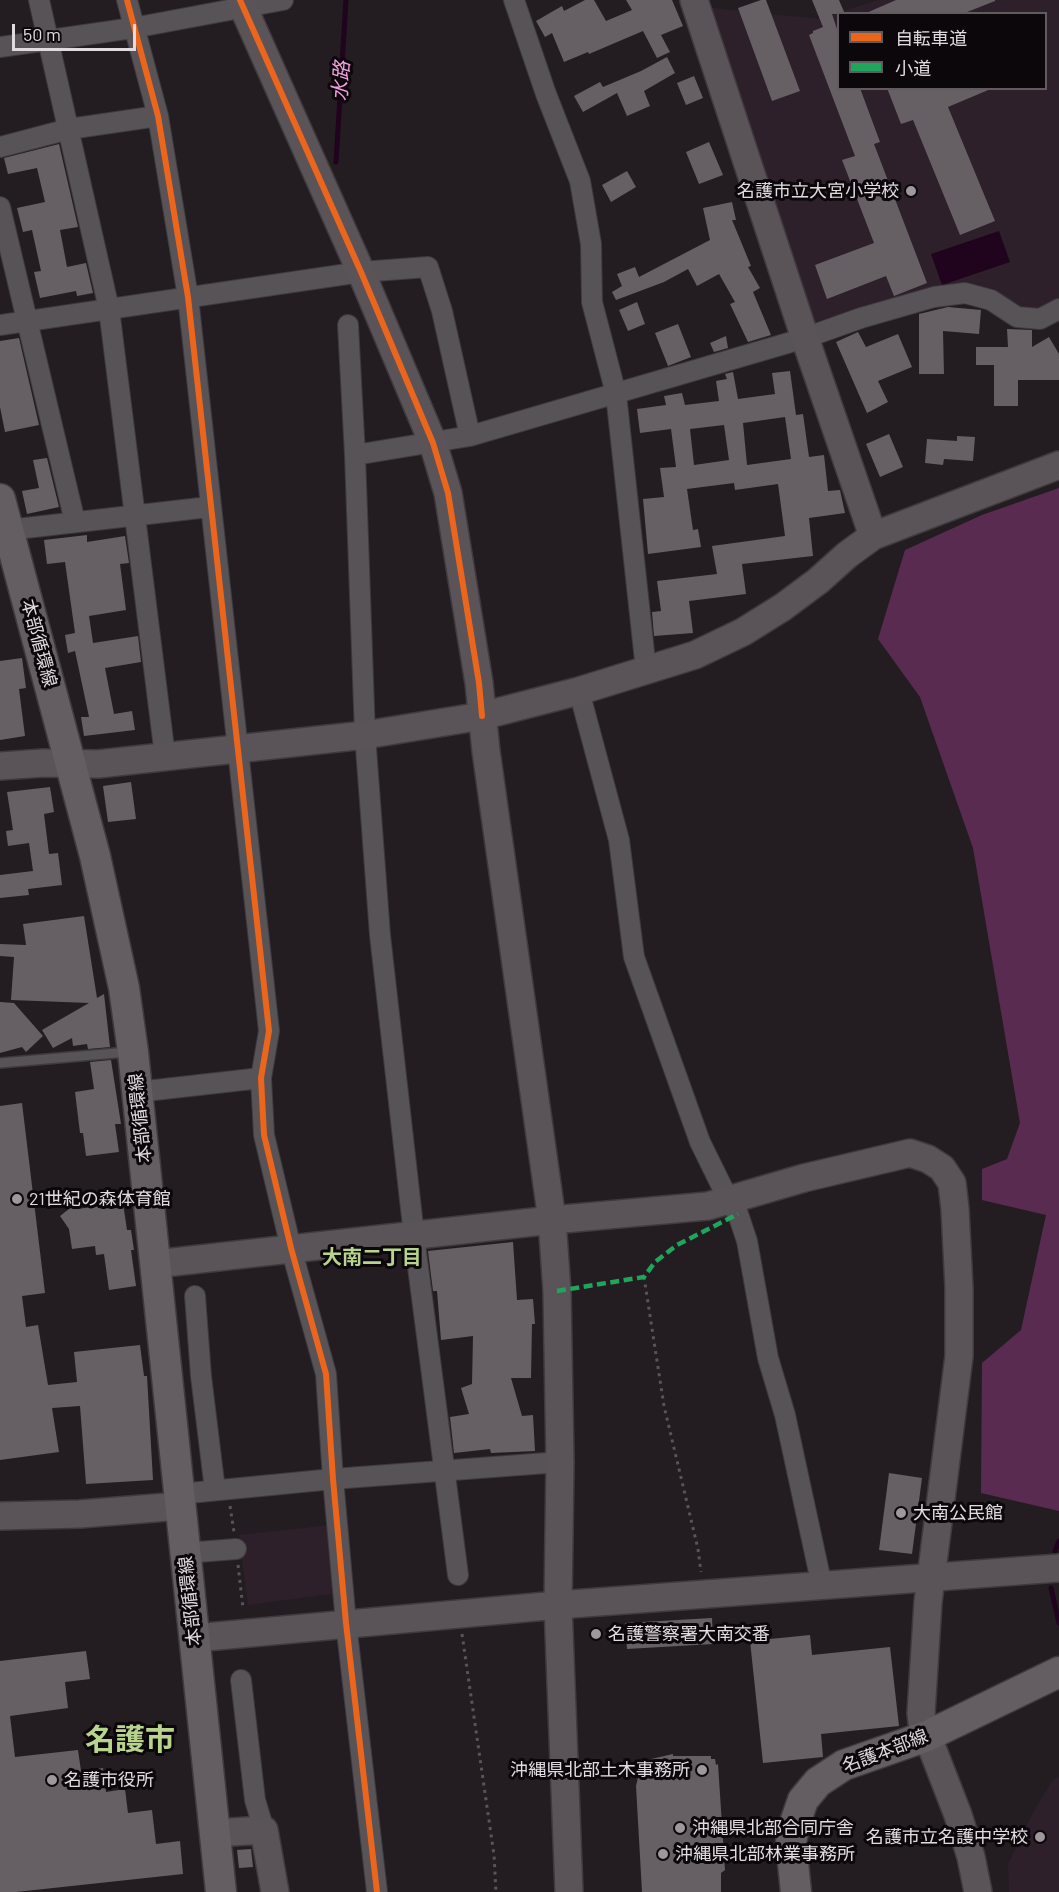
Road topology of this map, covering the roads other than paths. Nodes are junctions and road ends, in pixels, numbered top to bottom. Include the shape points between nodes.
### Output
1 (39, 0) edge
2 (127, 0) edge
3 (283, 0) edge
4 (514, 0) edge
5 (694, 0) edge
6 (241, 3) edge
7 (133, 28) junction
8 (47, 41) junction
9 (0, 48) edge
10 (158, 116) junction
11 (69, 129) junction
12 (0, 147) edge
13 (0, 207) edge
14 (361, 272) junction
15 (188, 297) junction
16 (110, 309) junction
17 (1059, 309) edge
18 (27, 321) junction
19 (0, 325) edge
20 (348, 325) dead end
21 (805, 338) junction
22 (616, 394) junction
23 (470, 436) junction
24 (433, 443) junction
25 (355, 455) junction
26 (1059, 465) edge
27 (0, 499) edge
28 (209, 507) junction
29 (136, 517) junction
30 (75, 522) junction
31 (8, 530) junction
32 (873, 536) junction
33 (646, 670) junction
34 (579, 691) junction
35 (482, 716) junction
36 (365, 735) junction
37 (239, 749) junction
38 (165, 756) junction
39 (70, 763) junction
40 (0, 766) edge
41 (133, 1052) junction
42 (0, 1063) edge
43 (261, 1078) junction
44 (137, 1092) junction
45 (729, 1201) junction
46 (552, 1220) junction
47 (414, 1235) junction
48 (291, 1248) junction
49 (155, 1264) junction
50 (195, 1296) dead end
51 (201, 1376) junction
52 (167, 1380) junction
53 (560, 1462) junction
54 (444, 1471) junction
55 (333, 1479) junction
56 (215, 1490) junction
57 (179, 1500) junction
58 (0, 1516) edge
59 (236, 1549) dead end
60 (185, 1553) junction
61 (1059, 1568) edge
62 (458, 1575) dead end
63 (932, 1577) junction
64 (822, 1586) junction
65 (558, 1605) junction
66 (346, 1623) junction
67 (195, 1638) junction
68 (1059, 1672) edge
69 (241, 1680) dead end
70 (927, 1736) junction
71 (264, 1830) junction
72 (215, 1833) junction
73 (221, 1892) edge
74 (275, 1892) edge
75 (377, 1892) edge
76 (569, 1892) edge
77 (796, 1892) edge
78 (978, 1892) edge

1 - 8 street
2 - 7 street
3 - 6 street
4 - 22 street via 580,181 591,244 592,302
5 - 21 street
6 - 7 street
6 - 14 street
7 - 8 street
7 - 10 street
8 - 9 street
8 - 11 street
10 - 11 street
10 - 15 street
11 - 12 street
11 - 16 street
13 - 18 street
14 - 15 street
14 - 23 street via 428,267
14 - 24 street
15 - 16 street
15 - 28 street
16 - 18 street
16 - 29 street
17 - 21 street via 1040,319 1017,317 991,300 965,293 934,297
18 - 19 street
18 - 30 street
20 - 25 street
21 - 22 street
21 - 32 street
22 - 23 street
22 - 33 street
23 - 24 street
24 - 25 street
24 - 35 street via 448,493
25 - 36 street
26 - 32 street
27 - 31 main road, 本部循環線
28 - 29 street
28 - 37 street
29 - 30 street
29 - 38 street
30 - 31 street
31 - 39 main road, 本部循環線
32 - 33 street via 809,588 743,632 695,655
33 - 34 street
34 - 35 street
34 - 45 street via 619,840 634,957 700,1142
35 - 36 street
35 - 46 street
36 - 37 street
36 - 47 street via 380,936
37 - 38 street
37 - 43 street via 269,1031
38 - 39 street via 98,764
39 - 40 street
39 - 41 main road, 本部循環線 via 108,909
41 - 42 lane
41 - 44 main road, 本部循環線
43 - 44 street
43 - 48 street via 264,1135
44 - 49 main road, 本部循環線
45 - 46 street
45 - 63 street via 804,1178 910,1153 942,1168 952,1183 959,1356
45 - 64 street via 747,1241 768,1358 785,1415
46 - 47 street
46 - 53 street
47 - 48 street
47 - 54 street
48 - 49 street
48 - 55 street via 326,1374
49 - 52 main road, 本部循環線
50 - 51 street
51 - 52 street
51 - 56 street
52 - 57 main road, 本部循環線
53 - 54 street
53 - 65 street
54 - 55 street
54 - 62 street
55 - 56 street
55 - 66 street
56 - 57 street
57 - 58 street via 80,1514
57 - 60 main road, 本部循環線
59 - 60 street
60 - 67 main road, 本部循環線
61 - 63 street
63 - 64 street
63 - 70 street via 921,1713
64 - 65 street
65 - 66 street
65 - 76 street
66 - 67 street
66 - 75 street
67 - 72 main road, 本部循環線
68 - 70 main road, 名護本部線
69 - 71 street via 255,1800
70 - 77 main road, 名護本部線 via 844,1765 811,1790 797,1814 791,1843
70 - 78 street via 958,1815
71 - 72 street
71 - 74 street
72 - 73 main road, 本部循環線

